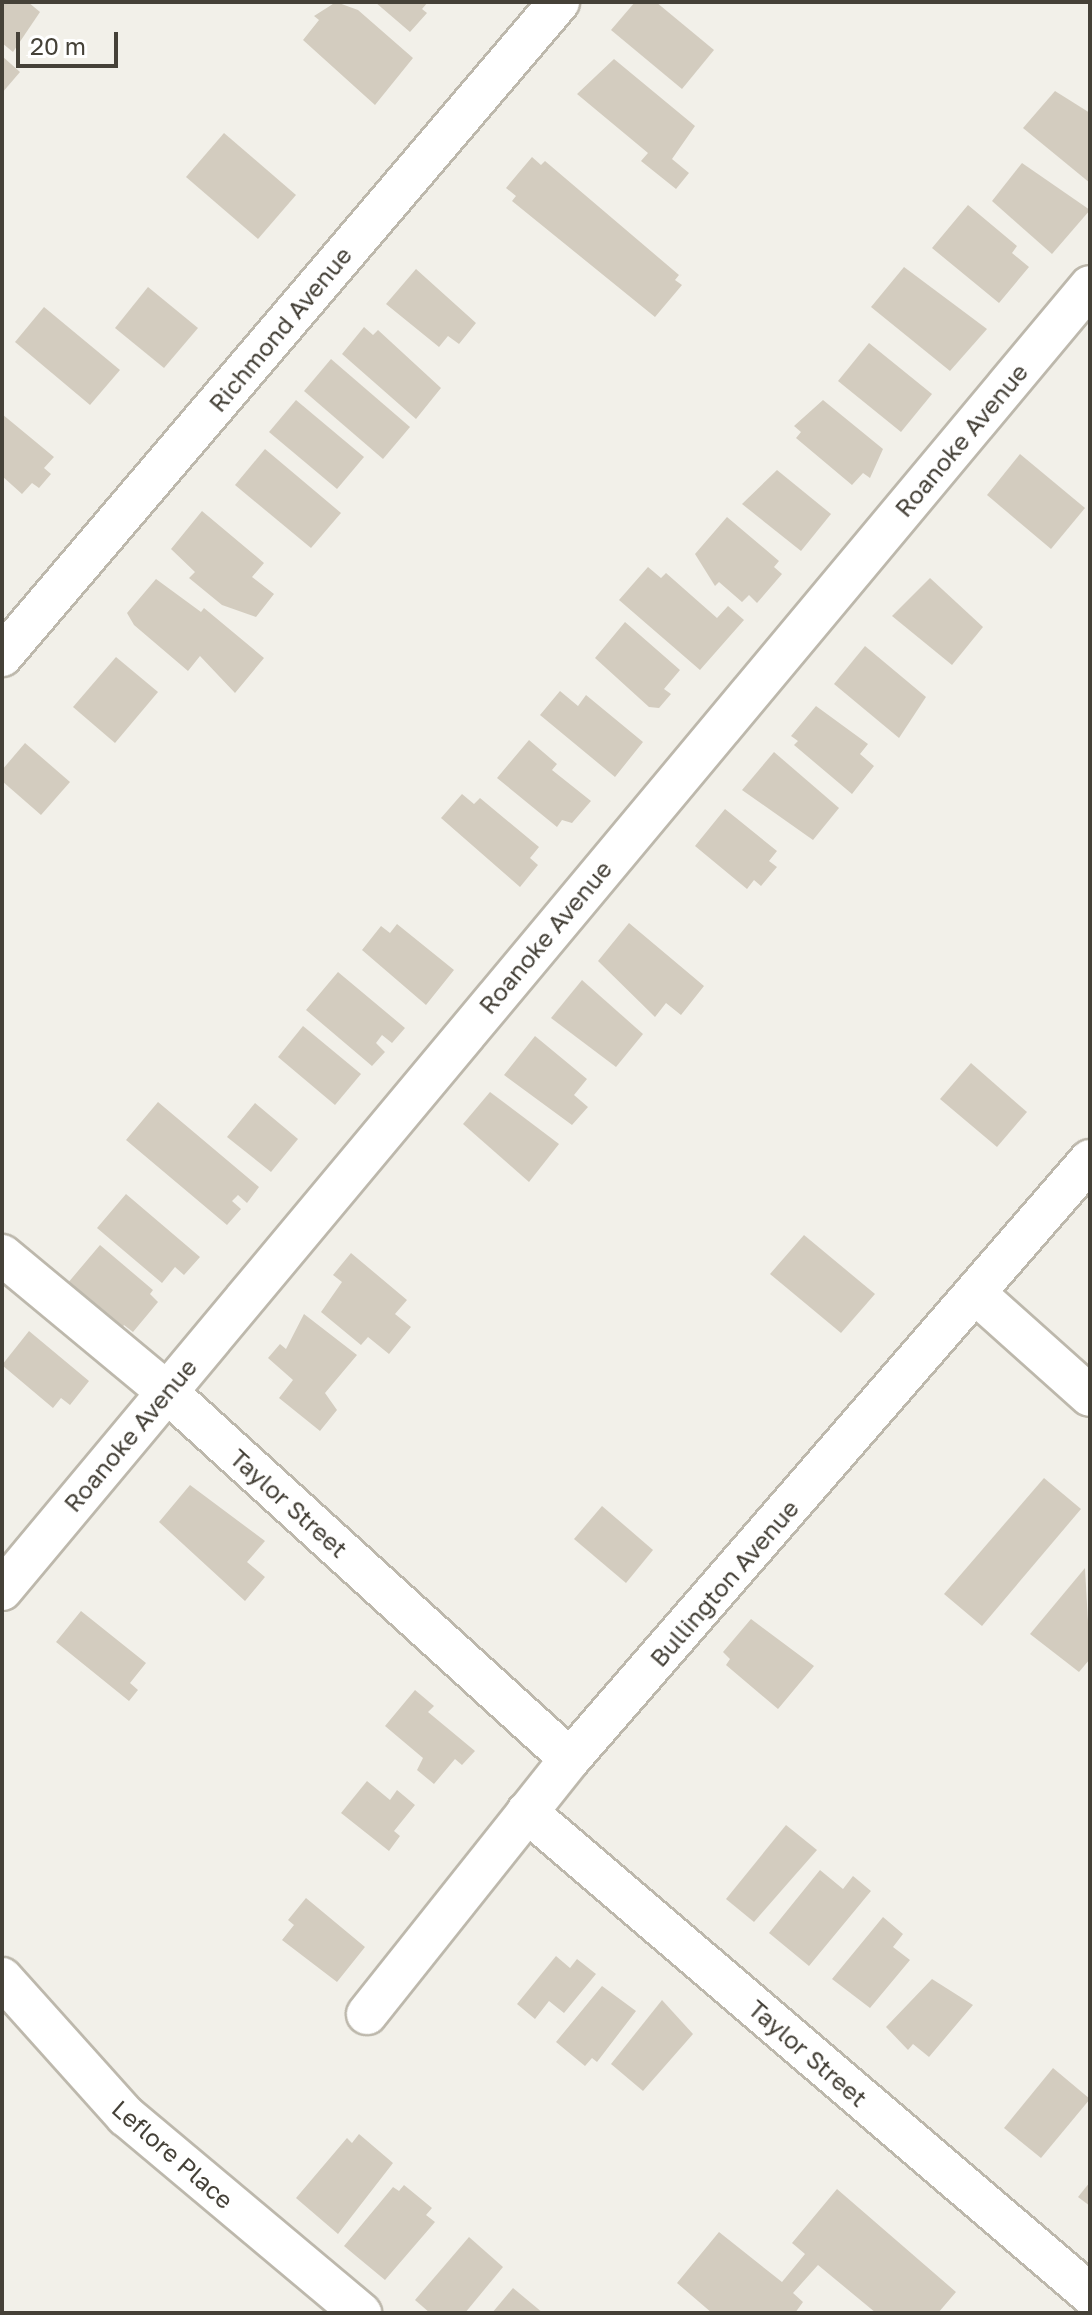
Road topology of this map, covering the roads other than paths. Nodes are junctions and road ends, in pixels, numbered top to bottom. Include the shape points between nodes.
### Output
1 (559, 2) edge
2 (1090, 286) edge
3 (2, 656) edge
4 (1090, 1160) edge
5 (2, 1255) edge
6 (976, 1294) junction
7 (166, 1391) junction
8 (1090, 1396) edge
9 (2, 1590) edge
10 (570, 1759) junction
11 (527, 1812) junction
12 (2, 1978) edge
13 (367, 2014) dead end
14 (1090, 2294) edge
15 (361, 2313) edge

1 - 3 street, Richmond Avenue
2 - 7 street, Roanoke Avenue
4 - 6 street, Bullington Avenue
5 - 7 street, Taylor Street
6 - 8 street
6 - 10 street, Bullington Avenue
7 - 9 street, Roanoke Avenue
7 - 10 street, Taylor Street
10 - 11 street, Bullington Avenue
11 - 13 street, Bullington Avenue
11 - 14 street, Taylor Street
12 - 15 street, Leflore Place via 126,2116

